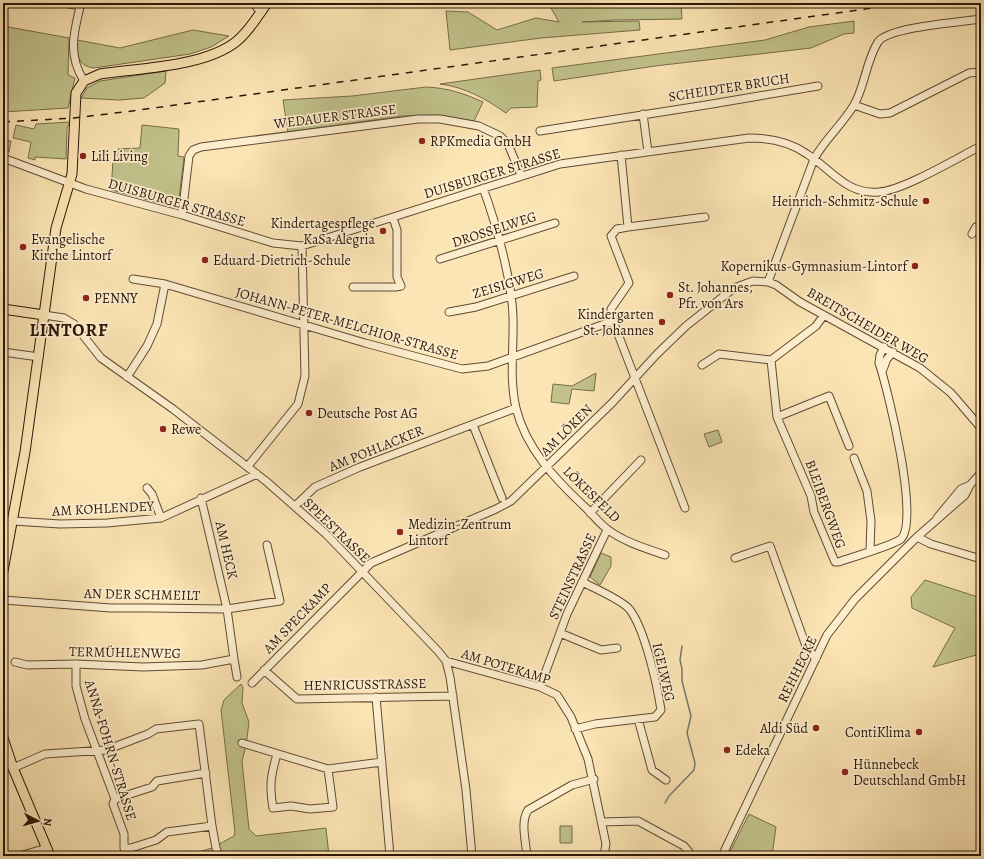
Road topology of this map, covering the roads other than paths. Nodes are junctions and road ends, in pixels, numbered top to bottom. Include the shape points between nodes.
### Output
1 (64, 3) edge
2 (254, 3) edge
3 (267, 3) edge
4 (81, 4) edge
5 (260, 12) junction
6 (981, 19) edge
7 (981, 72) edge
8 (81, 84) junction
9 (818, 86) dead end
10 (854, 105) junction
11 (643, 114) junction
12 (540, 131) dead end
13 (981, 146) edge
14 (648, 152) junction
15 (621, 156) junction
16 (3, 158) edge
17 (814, 159) junction
18 (521, 175) junction
19 (70, 184) junction
20 (483, 188) junction
21 (182, 214) junction
22 (705, 217) dead end
23 (393, 218) junction
24 (555, 223) dead end
25 (981, 225) edge
26 (628, 227) junction
27 (972, 234) dead end
28 (499, 242) junction
29 (302, 246) junction
30 (440, 259) dead end
31 (574, 276) dead end
32 (133, 279) dead end
33 (768, 282) junction
34 (165, 284) junction
35 (353, 287) dead end
36 (512, 297) junction
37 (3, 309) edge
38 (449, 312) dead end
39 (44, 315) junction
40 (824, 315) junction
41 (613, 321) junction
42 (304, 326) junction
43 (884, 346) junction
44 (3, 352) edge
45 (893, 352) junction
46 (39, 357) junction
47 (512, 359) junction
48 (771, 360) junction
49 (702, 365) dead end
50 (882, 372) junction
51 (127, 377) junction
52 (634, 378) junction
53 (516, 408) junction
54 (777, 417) junction
55 (474, 425) junction
56 (979, 425) edge
57 (981, 433) edge
58 (849, 446) dead end
59 (854, 458) dead end
60 (641, 460) dead end
61 (248, 466) junction
62 (547, 467) junction
63 (981, 473) edge
64 (257, 474) junction
65 (147, 488) dead end
66 (202, 498) junction
67 (502, 498) dead end
68 (295, 506) junction
69 (685, 508) dead end
70 (590, 513) junction
71 (161, 518) junction
72 (13, 521) junction
73 (607, 530) junction
74 (917, 537) junction
75 (267, 545) dead end
76 (870, 551) junction
77 (665, 555) dead end
78 (735, 558) dead end
79 (981, 559) edge
80 (3, 567) edge
81 (362, 571) junction
82 (582, 582) junction
83 (3, 600) edge
84 (227, 608) junction
85 (560, 633) junction
86 (617, 648) dead end
87 (234, 659) junction
88 (816, 659) junction
89 (446, 661) junction
90 (15, 662) dead end
91 (76, 664) junction
92 (264, 670) junction
93 (237, 677) dead end
94 (252, 684) dead end
95 (540, 687) junction
96 (453, 696) junction
97 (376, 697) junction
98 (638, 719) junction
99 (575, 729) junction
100 (3, 738) edge
101 (242, 742) dead end
102 (98, 751) junction
103 (277, 754) junction
104 (382, 762) junction
105 (13, 768) junction
106 (328, 769) junction
107 (206, 773) junction
108 (594, 779) junction
109 (666, 780) dead end
110 (115, 799) junction
111 (602, 822) junction
112 (212, 826) junction
113 (48, 852) edge
114 (689, 852) dead end
115 (19, 856) edge
116 (219, 856) edge
117 (390, 856) edge
118 (472, 856) edge
119 (527, 856) edge
120 (604, 856) edge
121 (722, 856) edge

1 - 4 street
2 - 5 street
3 - 5 main road
4 - 8 street via 74,34 73,55
5 - 8 main road via 238,40 213,55 197,60 100,74
6 - 10 street via 916,28 886,36 876,48
7 - 10 street via 969,73 890,113 880,114
8 - 19 main road via 74,102
9 - 11 street, SCHEIDTER BRUCH
10 - 17 street
11 - 12 street, SCHEIDTER BRUCH
11 - 14 street
13 - 17 street, DUISBURGER STRASSE via 900,186 880,192 850,188
14 - 15 street, DUISBURGER STRASSE
14 - 17 street, DUISBURGER STRASSE via 759,138 787,144
15 - 18 street, DUISBURGER STRASSE via 560,164
15 - 26 street
16 - 19 street, DUISBURGER STRASSE
17 - 33 street
18 - 20 street, DUISBURGER STRASSE
18 - 21 street, WEDAUER STRASSE via 508,144 500,136 479,126 440,119 396,121 193,150 189,156
19 - 21 street, DUISBURGER STRASSE
19 - 39 main road via 56,228
20 - 23 street, DUISBURGER STRASSE
20 - 28 street, LÖKESFELD
21 - 29 street, DUISBURGER STRASSE via 273,243
22 - 26 street
23 - 29 street, DUISBURGER STRASSE
23 - 35 street via 397,230 398,277 401,286
24 - 28 street, DROSSELWEG
25 - 27 street via 976,227
26 - 41 street via 617,229 611,236 629,283 611,308
28 - 30 street, DROSSELWEG
28 - 36 street, LÖKESFELD
29 - 42 street
31 - 36 street, ZEISIGWEG
32 - 34 street, JOHANN-PETER-MELCHIOR-STRASSE
33 - 40 street, BREITSCHEIDER WEG
33 - 52 street, AM LÖKEN via 753,281 734,288 686,326
34 - 42 street, JOHANN-PETER-MELCHIOR-STRASSE
34 - 51 street via 158,324
36 - 38 street, ZEISIGWEG
36 - 47 street, LÖKESFELD
37 - 39 main road
39 - 46 main road
39 - 51 street, SPEESTRASSE via 64,318 74,324 94,352
40 - 43 street, BREITSCHEIDER WEG
40 - 48 street via 816,326
41 - 47 street, JOHANN-PETER-MELCHIOR-STRASSE
41 - 52 street
42 - 47 street, JOHANN-PETER-MELCHIOR-STRASSE via 462,369 488,366
42 - 61 street via 305,376 302,394 298,404
43 - 45 street, BREITSCHEIDER WEG
43 - 50 street, BLEIBERGWEG via 879,363
44 - 46 street
45 - 50 street
45 - 56 street, BREITSCHEIDER WEG via 942,385
46 - 72 main road
47 - 53 street, LÖKESFELD
48 - 49 street via 719,354
48 - 54 street, BLEIBERGWEG
50 - 76 street, BLEIBERGWEG via 904,468 906,526 901,539
51 - 61 street, SPEESTRASSE
52 - 62 street, AM LÖKEN
52 - 69 street
53 - 55 street, AM POHLACKER
53 - 62 street, LÖKESFELD via 532,447
54 - 58 street via 829,396
54 - 76 street, BLEIBERGWEG via 811,496 814,512 832,560 838,562
55 - 67 street
55 - 68 street, AM POHLACKER via 360,467 315,487
56 - 57 street, BREITSCHEIDER WEG
59 - 76 street via 867,491 871,521
60 - 70 street
61 - 64 street, SPEESTRASSE
62 - 70 street, LÖKESFELD
62 - 81 street, AM LÖKEN via 506,505 389,554
63 - 74 street, REHHECKE via 965,495
64 - 66 street, AM KOHLENDEY
64 - 68 street, SPEESTRASSE
65 - 71 street
66 - 71 street, AM KOHLENDEY
66 - 84 street, AM HECK
68 - 81 street, SPEESTRASSE
70 - 73 street, LÖKESFELD
71 - 72 street, AM KOHLENDEY via 60,524
72 - 80 main road
73 - 77 street, LÖKESFELD via 630,543
73 - 82 street, STEINSTRASSE
74 - 79 street via 930,544
74 - 88 street, REHHECKE via 841,615 827,635
75 - 84 street, AN DER SCHMEILT via 280,601
78 - 88 street via 770,546 806,646
81 - 89 street, SPEESTRASSE
81 - 92 street, AM SPECKAMP
82 - 85 street, STEINSTRASSE
82 - 98 street, IGELWEG via 630,608 642,635 660,710 655,717
83 - 84 street, AN DER SCHMEILT via 111,608
84 - 87 street
85 - 86 street, STEINSTRASSE via 601,650
85 - 95 street, STEINSTRASSE
87 - 91 street, TERMÜHLENWEG via 167,667
87 - 93 street
88 - 121 street, REHHECKE
89 - 95 street, AM POTEKAMP
89 - 96 street, SPEESTRASSE
90 - 91 street, TERMÜHLENWEG
91 - 102 street, ANNA-FOHRN-STRASSE via 76,686
92 - 94 street, AM SPECKAMP
92 - 97 street, HENRICUSSTRASSE via 297,699
95 - 99 street, AM POTEKAMP via 557,695 571,717
96 - 97 street, HENRICUSSTRASSE
96 - 118 street, SPEESTRASSE
97 - 104 street
98 - 99 street, IGELWEG
98 - 109 street via 652,770
99 - 108 street, AM POTEKAMP
100 - 105 main road
101 - 103 street
102 - 105 street via 45,754
102 - 107 street via 156,729 199,724
102 - 110 street, ANNA-FOHRN-STRASSE
103 - 106 street
103 - 106 street via 270,778 273,808 333,807
104 - 106 street
104 - 117 street
105 - 113 main road
107 - 110 street via 157,781 152,787
107 - 112 street
108 - 111 street, AM POTEKAMP
108 - 119 street via 572,785 528,810 524,823
110 - 112 street, ANNA-FOHRN-STRASSE via 113,804 124,834 124,848 156,840 167,832
111 - 114 street via 638,821 684,846
111 - 120 street, AM POTEKAMP via 606,844
112 - 116 street
113 - 115 street

